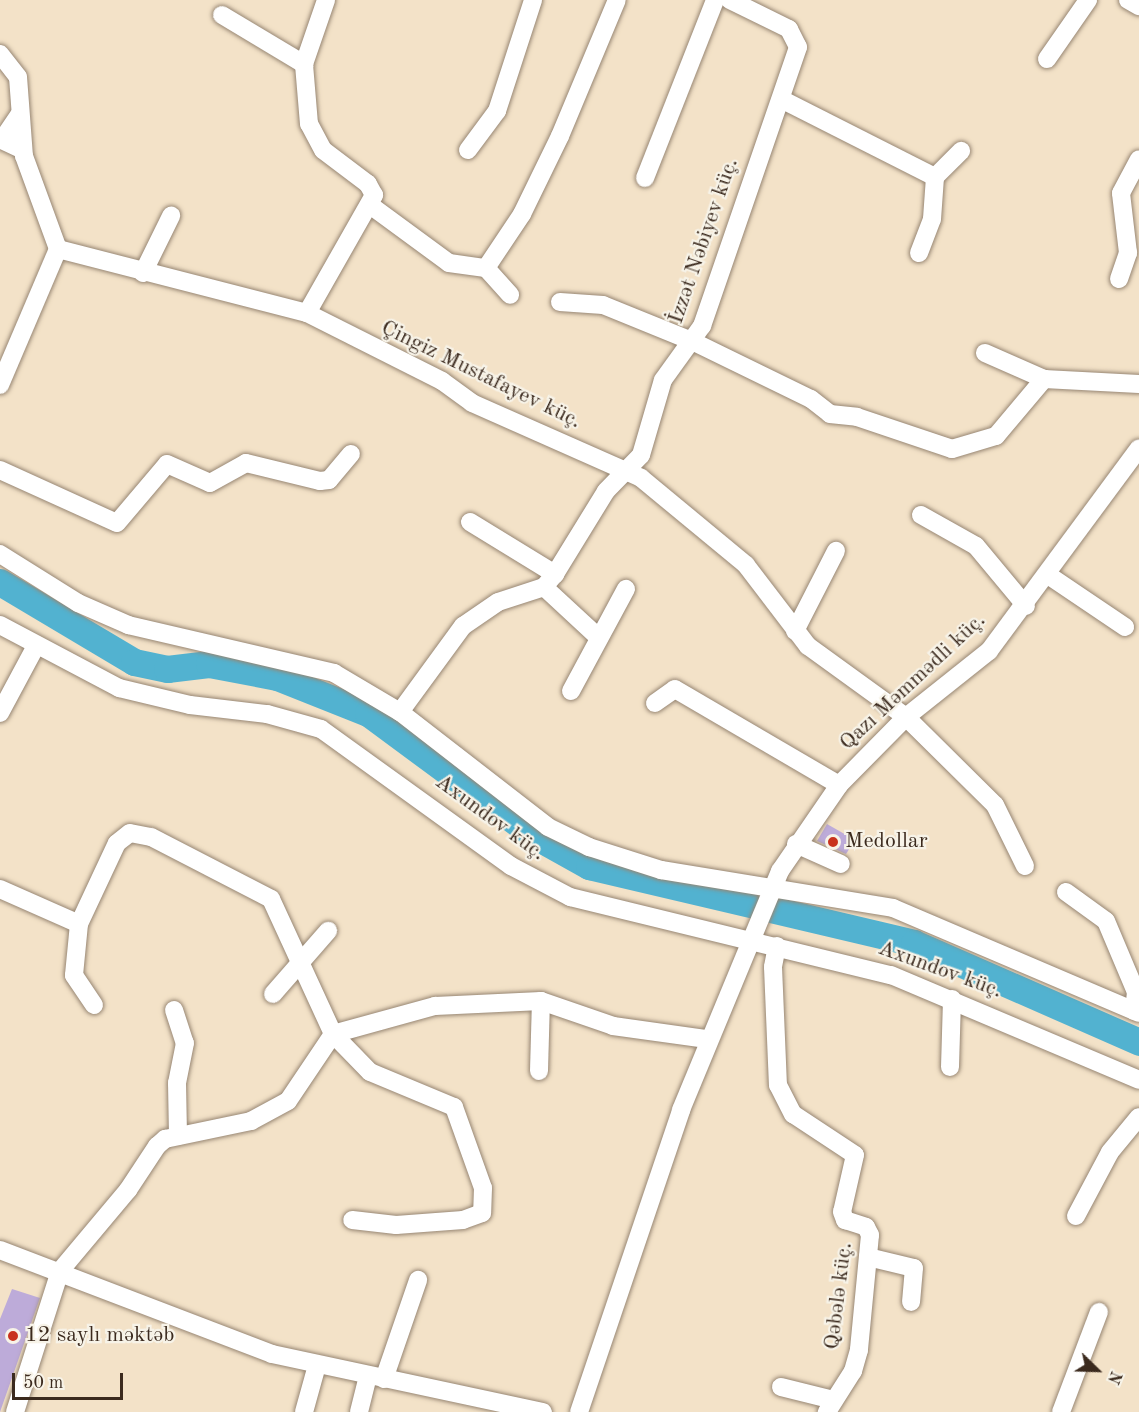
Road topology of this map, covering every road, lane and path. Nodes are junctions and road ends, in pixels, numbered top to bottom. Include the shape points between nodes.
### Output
1 (326, 0) edge
2 (533, 0) edge
3 (617, 0) edge
4 (716, 0) edge
5 (729, 0) edge
6 (1088, 0) edge
7 (1128, 0) edge
8 (1139, 6) edge
9 (222, 15) dead end
10 (0, 54) edge
11 (1047, 59) dead end
12 (304, 64) junction
13 (781, 99) junction
14 (468, 150) dead end
15 (961, 151) dead end
16 (1137, 166) edge
17 (935, 177) junction
18 (645, 178) dead end
19 (370, 205) junction
20 (171, 216) dead end
21 (58, 249) junction
22 (919, 253) dead end
23 (486, 268) junction
24 (143, 273) junction
25 (1119, 279) dead end
26 (510, 295) dead end
27 (560, 302) dead end
28 (307, 314) junction
29 (694, 342) junction
30 (985, 353) dead end
31 (1044, 379) junction
32 (1139, 384) edge
33 (0, 385) edge
34 (1139, 448) edge
35 (351, 454) dead end
36 (0, 470) edge
37 (628, 471) junction
38 (921, 515) dead end
39 (470, 522) dead end
40 (836, 552) dead end
41 (0, 554) edge
42 (1048, 575) junction
43 (550, 580) junction
44 (626, 589) dead end
45 (1026, 606) junction
46 (0, 625) edge
47 (1125, 627) dead end
48 (795, 631) junction
49 (597, 636) junction
50 (36, 646) junction
51 (571, 691) dead end
52 (655, 703) dead end
53 (400, 712) junction
54 (0, 713) edge
55 (906, 717) junction
56 (839, 785) junction
57 (796, 844) junction
58 (841, 864) dead end
59 (1025, 867) dead end
60 (0, 889) edge
61 (770, 891) junction
62 (1066, 892) dead end
63 (79, 924) junction
64 (328, 931) dead end
65 (755, 935) junction
66 (777, 946) junction
67 (299, 960) junction
68 (273, 994) dead end
69 (952, 999) junction
70 (541, 1000) junction
71 (94, 1005) dead end
72 (174, 1010) dead end
73 (1137, 1012) edge
74 (333, 1034) junction
75 (707, 1040) junction
76 (950, 1067) dead end
77 (539, 1071) dead end
78 (1139, 1080) edge
79 (1139, 1117) edge
80 (178, 1136) junction
81 (1076, 1216) dead end
82 (352, 1220) dead end
83 (0, 1250) edge
84 (868, 1257) junction
85 (60, 1271) junction
86 (418, 1280) dead end
87 (910, 1302) dead end
88 (1099, 1312) dead end
89 (317, 1365) junction
90 (376, 1377) junction
91 (781, 1387) dead end
92 (830, 1406) edge
93 (15, 1412) edge
94 (304, 1412) edge
95 (359, 1412) edge
96 (543, 1412) edge
97 (579, 1412) edge
98 (1060, 1412) edge

1 - 12 street
2 - 14 street via 501,103
3 - 23 street via 522,214
4 - 18 street
5 - 13 street, İzzət Nəbiyev küç. via 795,37 796,62
6 - 11 street
7 - 8 street
9 - 12 street
10 - 21 street via 18,77 23,150
12 - 19 street via 315,140 368,184 374,195
13 - 17 street
13 - 29 street, İzzət Nəbiyev küç.
15 - 17 street
16 - 25 street via 1121,193 1128,253
17 - 22 street via 932,219
19 - 23 street via 449,263
19 - 28 street
20 - 24 street
21 - 24 street, Çingiz Mustafayev küç.
21 - 33 street
23 - 26 street
24 - 28 street, Çingiz Mustafayev küç.
27 - 29 street via 603,305
28 - 37 street, Çingiz Mustafayev küç. via 442,381 472,402
29 - 31 street via 811,399 830,414 857,417 952,449 996,436
29 - 37 street, İzzət Nəbiyev küç. via 663,380 646,441
30 - 31 street
31 - 32 street
34 - 42 street, Qazı Məmmədli küç.
35 - 36 street via 330,480 320,481 246,463 210,483 166,464 117,524
37 - 43 street, İzzət Nəbiyev küç. via 606,491
37 - 48 street, Çingiz Mustafayev küç. via 746,565
38 - 45 street via 976,546
39 - 43 street
40 - 48 street
41 - 53 street via 100,614 152,633 319,668
42 - 45 street, Qazı Məmmədli küç.
42 - 47 street
43 - 49 street
43 - 53 street via 498,602 463,626
44 - 49 street
45 - 55 street, Qazı Məmmədli küç. via 954,684
46 - 50 street, Axundov küç.
48 - 55 street, Çingiz Mustafayev küç.
49 - 51 street
50 - 54 street
50 - 65 street, Axundov küç. via 149,697 267,714 321,729 541,884 626,914
52 - 56 street via 675,689
53 - 61 street via 566,838 652,868
55 - 56 street, Qazı Məmmədli küç.
55 - 59 street, Çingiz Mustafayev küç. via 995,806
56 - 57 street, Qazı Məmmədli küç.
57 - 58 street
57 - 61 street, Qazı Məmmədli küç.
60 - 63 street
61 - 65 street, Qazı Məmmədli küç.
61 - 73 street via 908,913
62 - 73 street via 1106,921 1136,992
63 - 67 street via 117,843 130,833 141,834 271,899
63 - 71 street via 74,975
64 - 67 street
65 - 66 street, Axundov küç.
65 - 75 street, Qazı Məmmədli küç.
66 - 69 street, Axundov küç. via 872,970
66 - 84 street, Qəbələ küç. via 773,967 778,1085 793,1114 855,1155 842,1212 845,1220 866,1227
67 - 68 street
67 - 74 street
69 - 76 street
69 - 78 street, Axundov küç.
70 - 74 street via 435,1005
70 - 75 street via 612,1026
70 - 77 street
72 - 80 street via 185,1043 177,1083
74 - 80 street via 288,1101 238,1126
74 - 82 street via 370,1072 453,1107 483,1188 482,1214 463,1220 396,1225
75 - 97 street, Qazı Məmmədli küç.
79 - 81 street via 1110,1152
80 - 85 street via 157,1146 128,1190
83 - 85 street
84 - 87 street via 914,1268
84 - 92 street, Qəbələ küç. via 859,1350 853,1371
85 - 89 street via 236,1343
85 - 93 street
86 - 90 street
88 - 98 street
89 - 90 street
89 - 94 street
90 - 95 street
90 - 96 street
91 - 92 street

